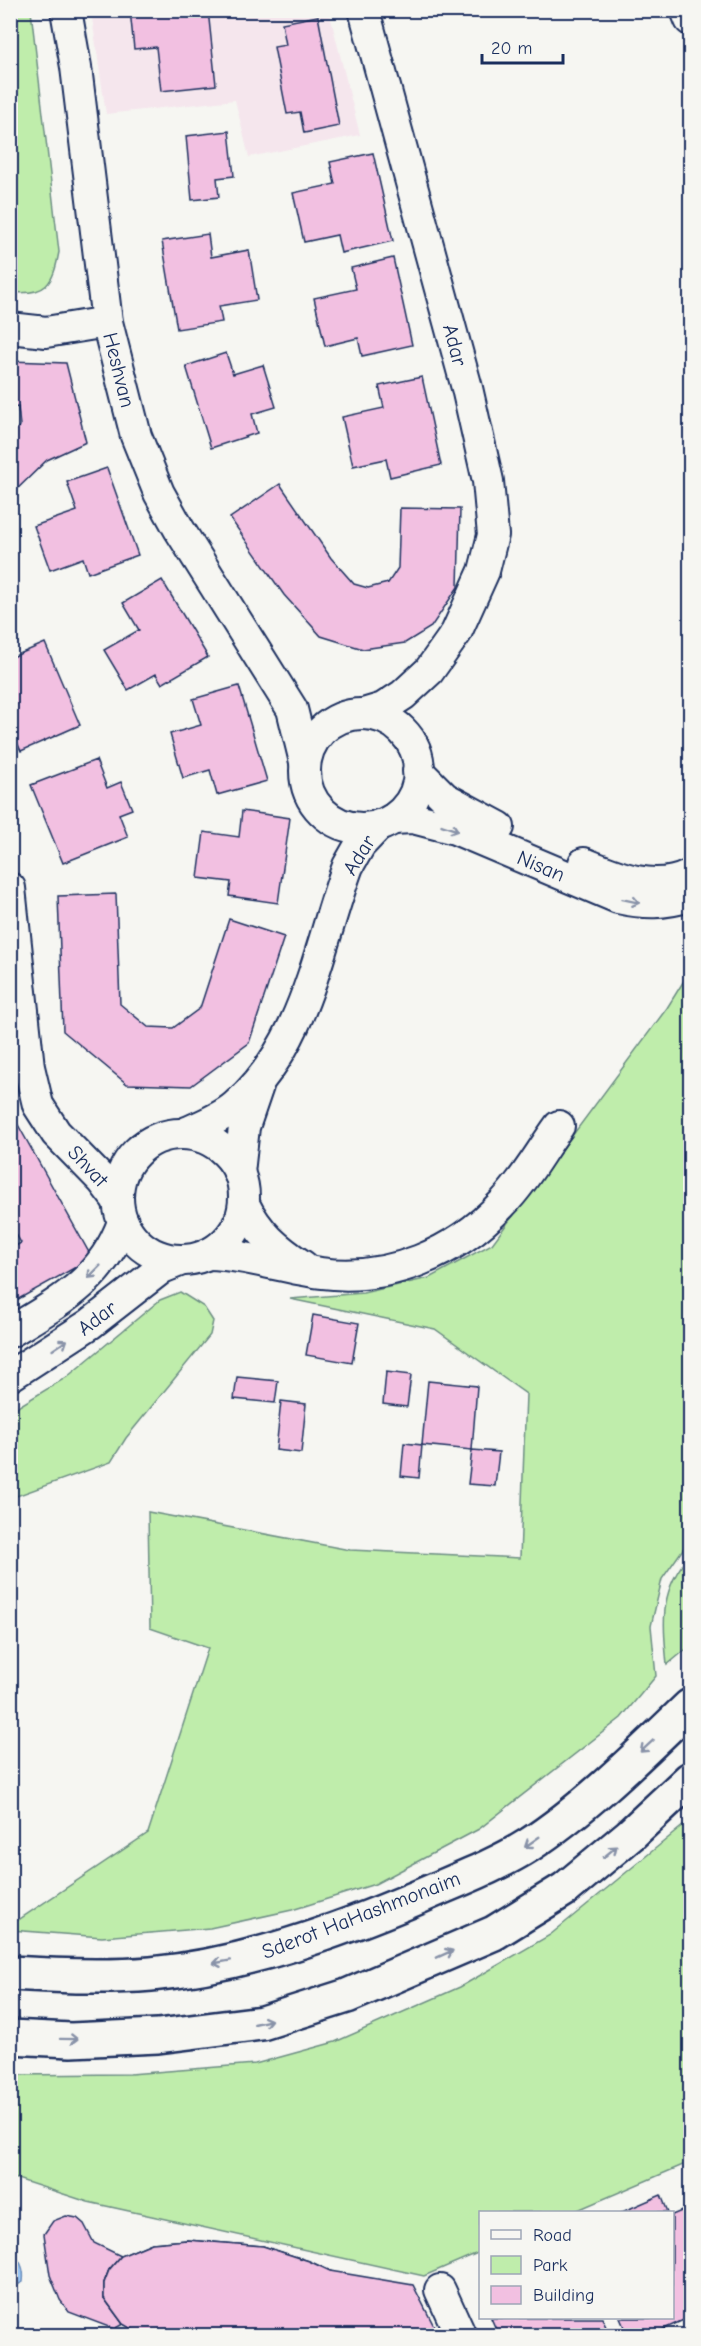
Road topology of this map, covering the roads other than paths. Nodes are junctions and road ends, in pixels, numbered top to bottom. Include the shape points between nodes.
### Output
1 (66, 10) edge
2 (364, 10) edge
3 (686, 10) edge
4 (690, 20) edge
5 (107, 322) junction
6 (10, 328) edge
7 (429, 671) junction
8 (281, 693) junction
9 (352, 717) junction
10 (417, 760) junction
11 (305, 762) junction
12 (325, 815) junction
13 (386, 822) junction
14 (690, 875) edge
15 (340, 887) junction
16 (10, 888) edge
17 (690, 896) edge
18 (263, 1075) junction
19 (559, 1126) dead end
20 (56, 1133) junction
21 (183, 1134) junction
22 (151, 1142) junction
23 (239, 1173) junction
24 (244, 1204) junction
25 (120, 1211) junction
26 (195, 1257) junction
27 (310, 1271) junction
28 (10, 1332) edge
29 (10, 1376) edge
30 (690, 1706) edge
31 (687, 1785) edge
32 (10, 1973) edge
33 (10, 2037) edge
34 (441, 2290) dead end
35 (461, 2336) edge

1 - 5 street, Heshvan
2 - 7 street, Adar via 467,388 488,481 494,535 484,571 456,633
3 - 4 street
5 - 6 street via 46,332
5 - 8 street, Heshvan via 136,436 159,493
7 - 9 street, Adar via 390,704
7 - 10 street, Adar via 415,719
8 - 9 street, Heshvan via 301,706
8 - 11 street, Heshvan via 295,717
9 - 10 street via 376,716 399,728
9 - 11 street via 324,729 315,738
10 - 13 street via 415,792 408,804
10 - 14 street, Nisan via 428,784 462,809 612,875 664,884
11 - 12 street via 309,794
12 - 13 street via 349,827
12 - 15 street, Adar via 336,843
13 - 15 street, Adar via 360,845
13 -> 17 street, Nisan via 413,818 455,829 618,898 643,904 667,903
15 - 18 street, Adar via 303,1008
16 - 20 street, Shvat via 29,1067 38,1105
18 - 21 street, Adar via 234,1107
18 - 23 street, Adar via 244,1127
19 - 27 street via 504,1203 454,1246 391,1269 357,1274
20 - 22 street, Shvat via 69,1142 101,1150
20 - 25 street, Shvat via 102,1180
21 - 22 street
21 - 23 street via 197,1136 223,1150
22 - 25 street via 123,1173
23 - 24 street
24 - 26 street via 232,1234
24 - 27 street via 254,1225 266,1238
25 - 26 street via 141,1245 167,1259
25 -> 28 street, Adar via 116,1242 94,1274
26 - 27 street via 229,1255
29 -> 26 street, Adar via 90,1324 162,1268
30 -> 32 main road, Sderot HaHashmonaim via 595,1794 528,1846 391,1909 248,1957 174,1970 72,1977
33 -> 31 main road via 158,2037 262,2023 347,1996 494,1933 565,1889
34 - 35 street

